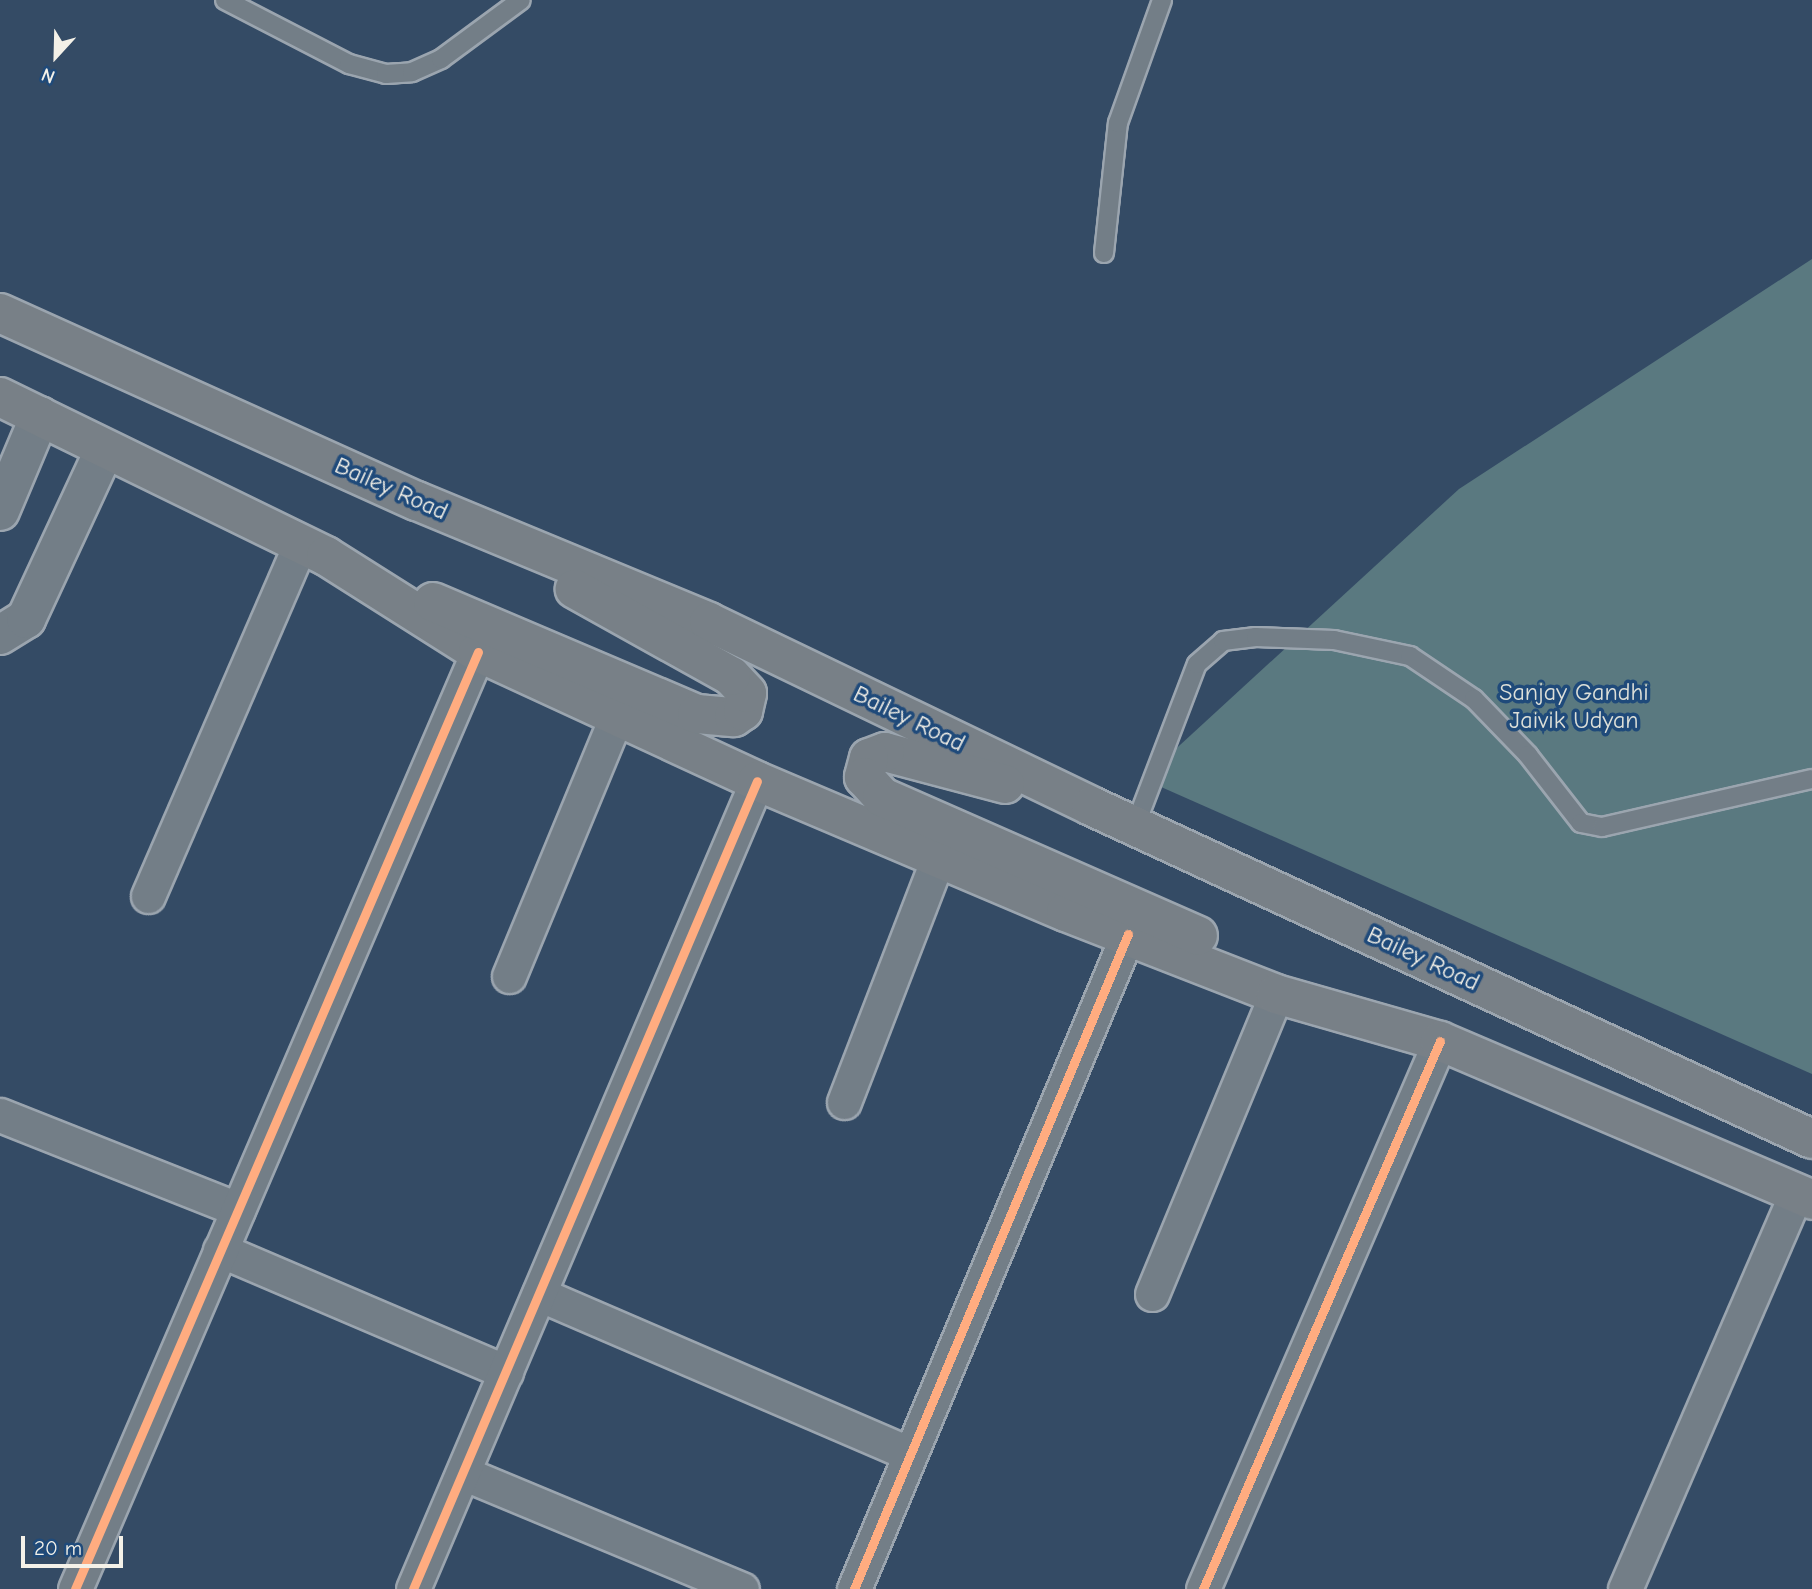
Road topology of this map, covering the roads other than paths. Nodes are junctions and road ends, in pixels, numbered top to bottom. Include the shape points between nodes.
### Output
1 (225, 0) edge
2 (521, 0) edge
3 (1162, 0) edge
4 (1104, 253) dead end
5 (0, 313) edge
6 (0, 397) edge
7 (40, 416) junction
8 (104, 451) junction
9 (417, 501) junction
10 (0, 511) edge
11 (313, 550) junction
12 (0, 635) edge
13 (478, 652) junction
14 (617, 715) junction
15 (1812, 779) edge
16 (757, 782) junction
17 (1091, 806) junction
18 (1135, 827) junction
19 (938, 858) junction
20 (148, 897) dead end
21 (1128, 934) junction
22 (509, 976) dead end
23 (1276, 994) junction
24 (1380, 1021) junction
25 (1440, 1041) junction
26 (844, 1102) dead end
27 (0, 1115) edge
28 (1812, 1139) edge
29 (1804, 1196) edge
30 (238, 1209) junction
31 (220, 1250) junction
32 (539, 1294) junction
33 (1152, 1294) dead end
34 (506, 1372) junction
35 (910, 1454) junction
36 (463, 1474) junction
37 (75, 1589) edge
38 (413, 1589) edge
39 (742, 1589) edge
40 (854, 1589) edge
41 (1203, 1589) edge
42 (1625, 1589) edge

1 - 2 lane via 349,64 386,74 412,72 441,59
3 - 4 lane via 1118,122
5 - 9 highway, Bailey Road
6 - 7 highway
7 - 8 highway
7 - 10 street
8 - 11 highway
8 - 12 street via 26,619
9 - 11 highway via 731,676 747,694 743,711 734,717 697,714
9 - 17 highway, Bailey Road via 709,622
11 - 13 highway
11 - 20 street
13 - 14 highway
13 - 30 street
14 - 16 highway
14 - 22 street
15 - 18 lane via 1602,827 1581,823 1528,755 1474,699 1410,656 1334,640 1256,637 1223,641 1197,664
16 - 19 highway
16 - 32 street
17 - 18 highway, Bailey Road
17 - 24 highway via 885,752 869,758 864,766 867,785 882,797 1068,875
18 - 28 highway, Bailey Road
19 - 21 highway
19 - 26 street
21 - 23 highway
21 - 35 street
23 - 24 highway
23 - 33 street
24 - 25 highway
25 - 29 highway
25 - 41 street
27 - 30 street
29 - 42 street
30 - 31 street
31 - 34 street
31 - 37 street
32 - 34 street
32 - 35 street
34 - 36 street
35 - 40 street
36 - 38 street
36 - 39 street

